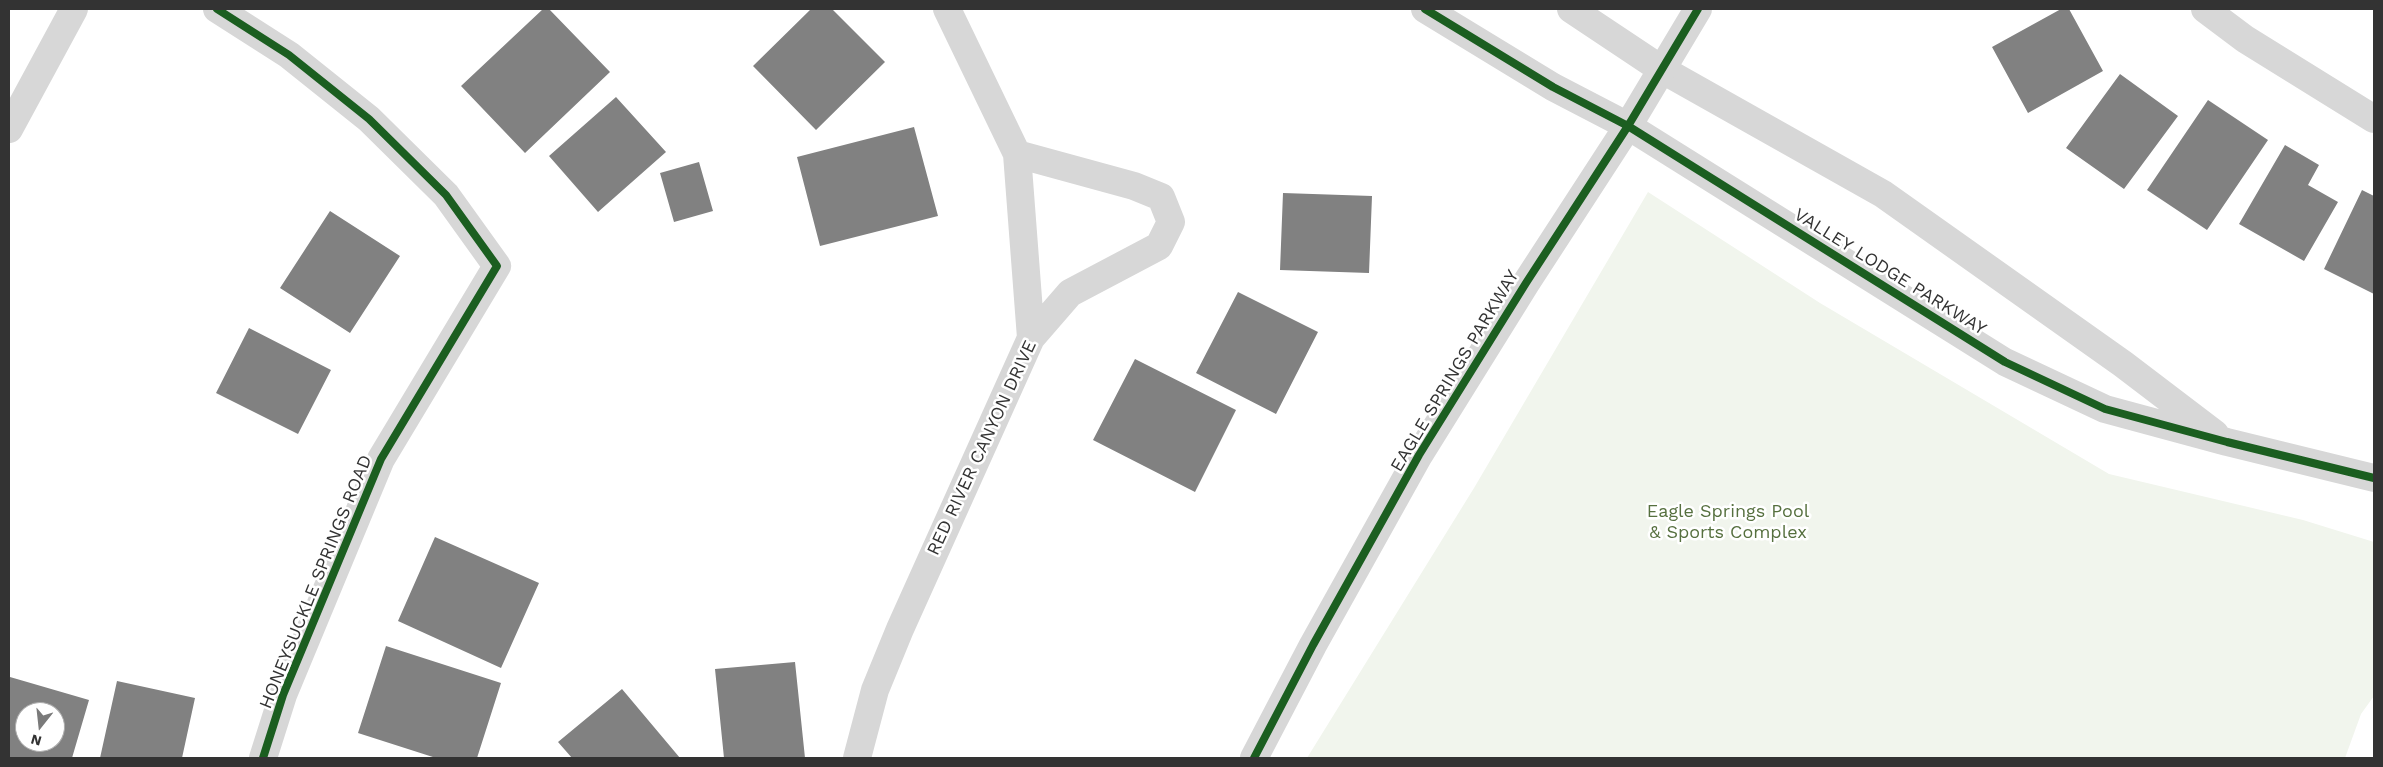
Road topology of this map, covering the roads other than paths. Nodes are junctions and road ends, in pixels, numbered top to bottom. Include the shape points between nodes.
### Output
1 (74, 9) edge
2 (217, 9) edge
3 (947, 9) edge
4 (1426, 9) edge
5 (1571, 9) edge
6 (1698, 9) edge
7 (2204, 9) edge
8 (1661, 69) junction
9 (2374, 119) edge
10 (1628, 126) junction
11 (9, 129) edge
12 (1017, 154) junction
13 (1031, 338) junction
14 (2227, 442) junction
15 (2374, 478) edge
16 (263, 758) edge
17 (857, 758) edge
18 (1254, 758) edge

1 - 11 street
2 - 16 street, HONEYSUCKLE SPRINGS ROAD via 289,55 369,119 446,196 497,266 382,459 283,695
3 - 12 street
4 - 10 street, VALLEY LODGE PARKWAY via 1553,87
5 - 8 street, VALLEY LODGE PARKWAY
6 - 8 street, EAGLE SPRINGS PARKWAY
7 - 9 street via 2245,40
8 - 10 street, EAGLE SPRINGS PARKWAY
8 - 14 street, VALLEY LODGE PARKWAY via 1883,194
10 - 14 street, VALLEY LODGE PARKWAY via 2005,362 2105,409
10 - 18 street, EAGLE SPRINGS PARKWAY via 1419,456
12 - 13 street
12 - 13 street, RED RIVER CANYON DRIVE via 1134,186 1161,197 1171,222 1160,246 1070,293
13 - 17 street, RED RIVER CANYON DRIVE via 874,690
14 - 15 street, VALLEY LODGE PARKWAY

